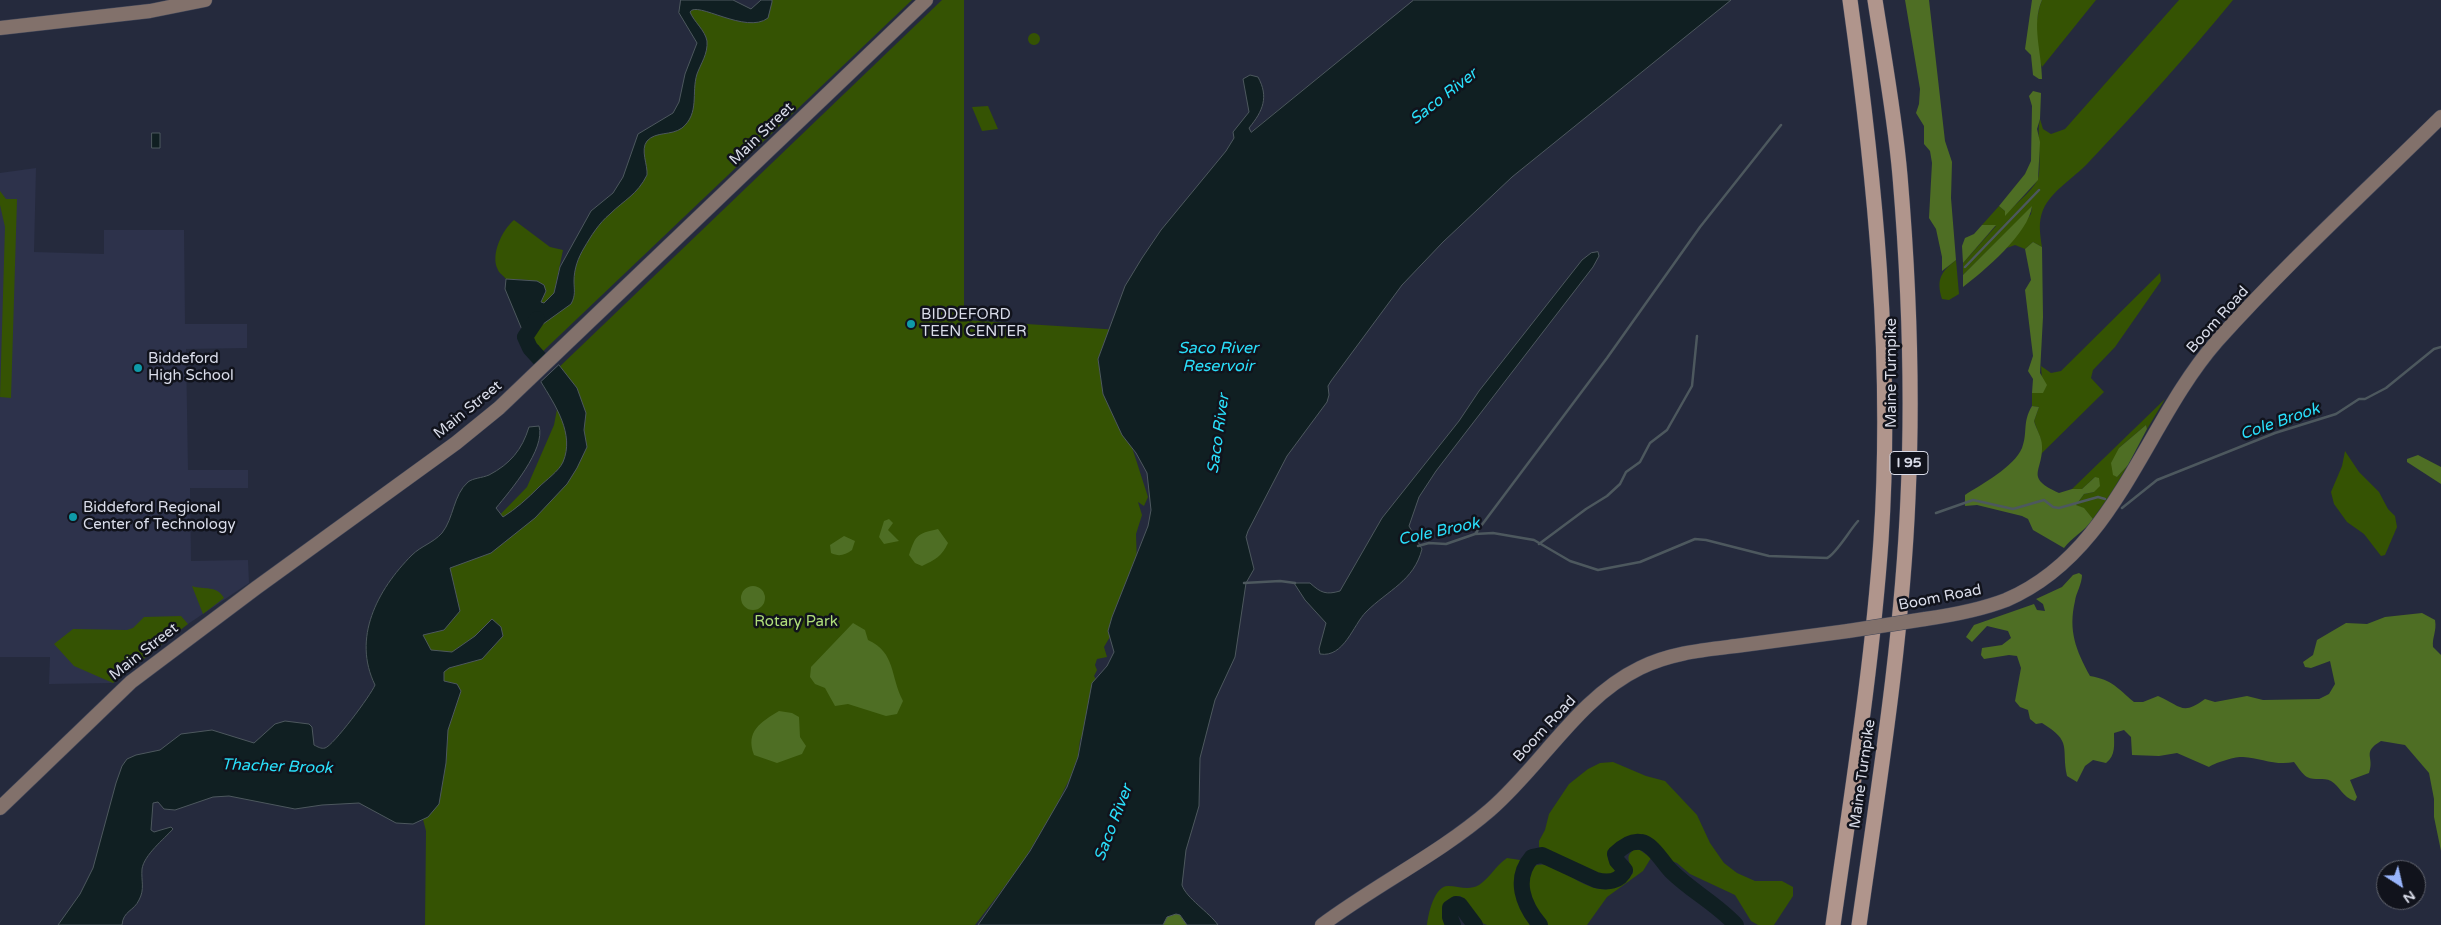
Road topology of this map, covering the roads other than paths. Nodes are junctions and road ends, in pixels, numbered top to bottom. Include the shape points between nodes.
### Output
1 (206, 0) edge
2 (926, 0) edge
3 (1850, 0) edge
4 (1875, 0) edge
5 (0, 28) edge
6 (2441, 117) edge
7 (0, 808) edge
8 (1322, 925) edge
9 (1833, 925) edge
10 (1858, 925) edge

1 - 5 street via 150,11
2 - 7 street, Main Street via 499,408 131,682
3 - 9 highway, Maine Turnpike / I 95 via 1866,112 1880,256 1885,399 1879,559 1863,720
4 - 10 highway, Maine Turnpike / I 95 via 1900,174 1909,315 1910,408 1908,499 1894,680
6 - 8 street, Boom Road, bridge via 2217,342 2176,397 2113,504 2067,560 2042,580 2006,599 1974,610 1690,652 1636,670 1597,698 1481,818

